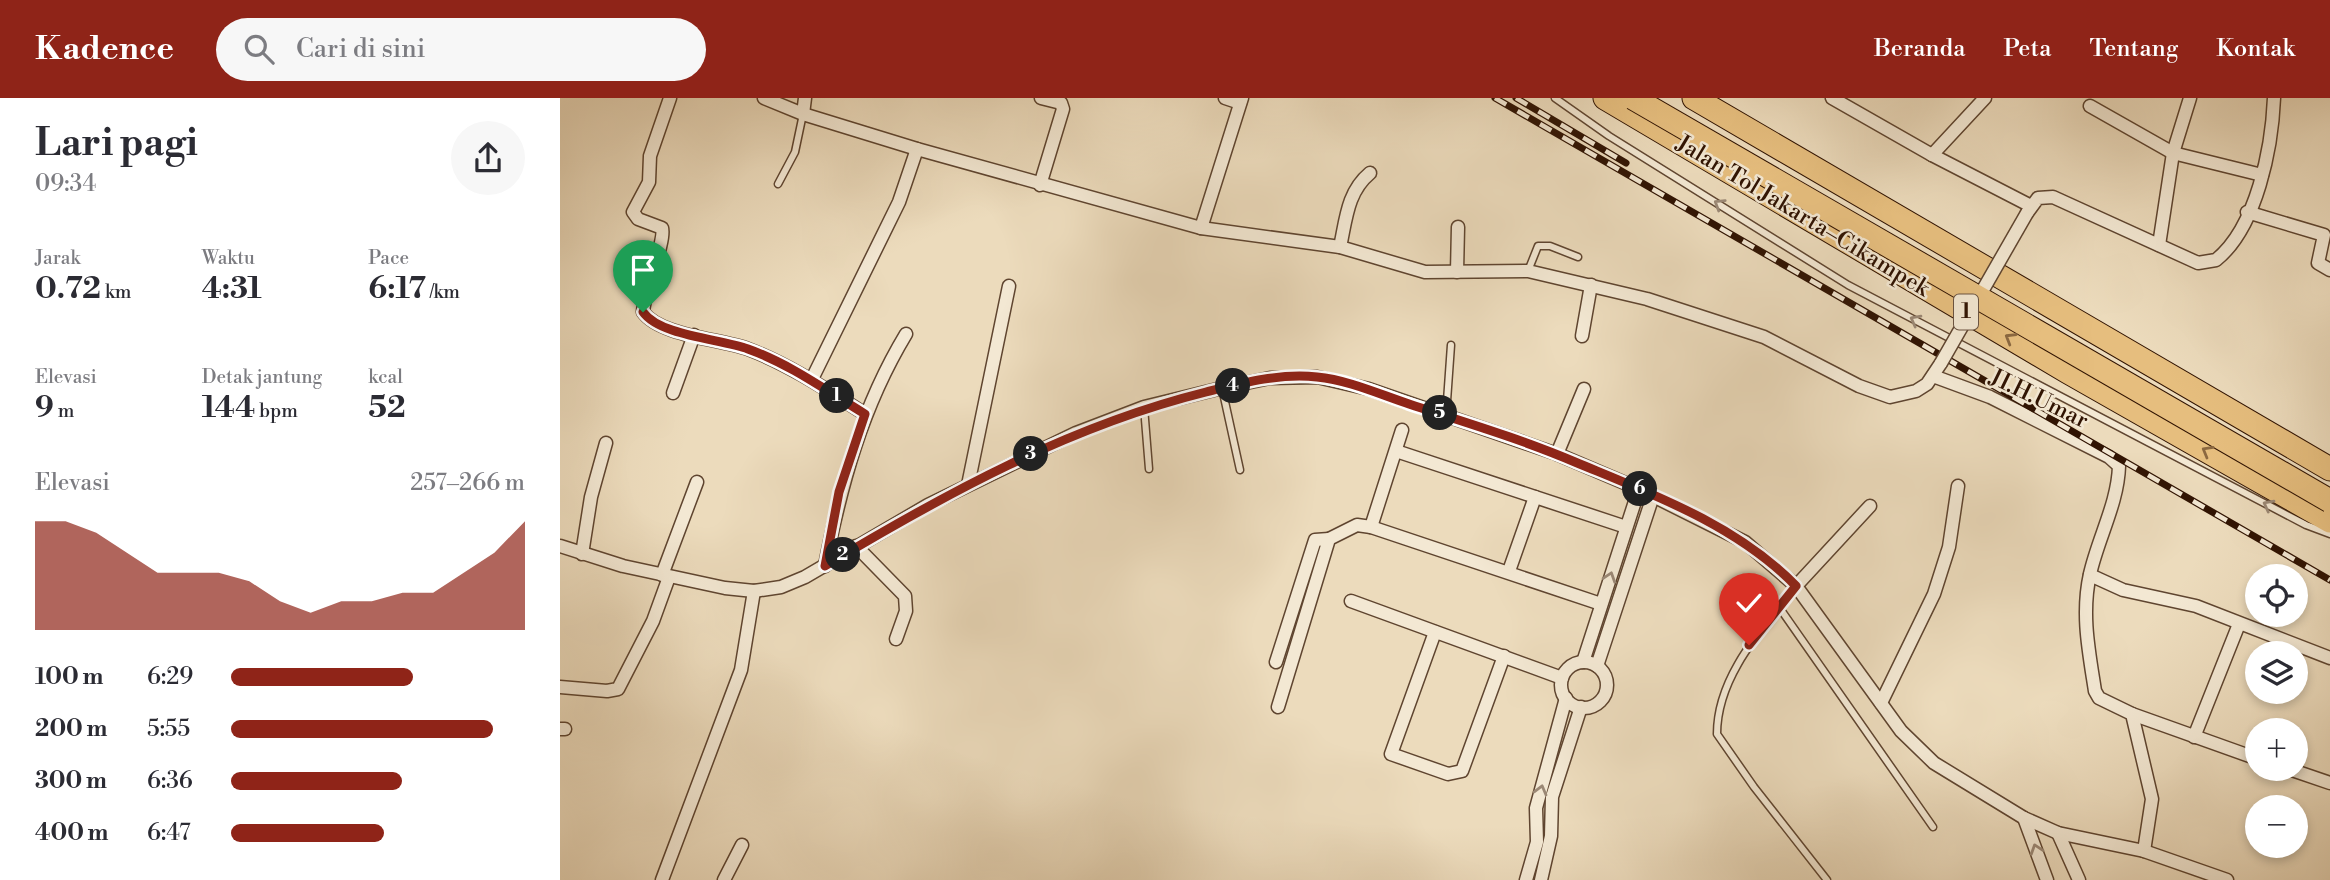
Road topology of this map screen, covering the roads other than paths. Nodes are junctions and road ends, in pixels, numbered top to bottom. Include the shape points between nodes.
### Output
1 (670, 98) edge
2 (764, 98) edge
3 (805, 98) edge
4 (1041, 98) edge
5 (1224, 98) edge
6 (1555, 98) edge
7 (1605, 98) edge
8 (1633, 98) edge
9 (1663, 98) edge
10 (1694, 98) edge
11 (1832, 98) edge
12 (1985, 98) edge
13 (2190, 98) edge
14 (2274, 98) edge
15 (1241, 100) edge
16 (2090, 106) dead end
17 (803, 114) junction
18 (917, 149) junction
19 (2173, 153) junction
20 (1932, 155) junction
21 (1370, 173) dead end
22 (2262, 175) junction
23 (778, 184) dead end
24 (1040, 185) junction
25 (2029, 209) junction
26 (2248, 212) junction
27 (1458, 227) dead end
28 (1201, 228) junction
29 (2159, 245) junction
30 (1340, 247) junction
31 (1578, 257) dead end
32 (2330, 270) edge
33 (1528, 271) junction
34 (1457, 272) junction
35 (1591, 285) junction
36 (1009, 286) dead end
37 (906, 334) dead end
38 (694, 335) junction
39 (1582, 336) dead end
40 (1451, 345) dead end
41 (1933, 376) junction
42 (812, 379) junction
43 (1222, 388) junction
44 (1584, 389) dead end
45 (673, 393) dead end
46 (1144, 407) junction
47 (865, 414) junction
48 (1446, 415) junction
49 (1402, 430) dead end
50 (606, 443) dead end
51 (1396, 451) junction
52 (1557, 454) junction
53 (1149, 469) dead end
54 (2330, 469) edge
55 (1240, 470) dead end
56 (697, 482) dead end
57 (968, 485) junction
58 (2330, 485) edge
59 (1958, 486) dead end
60 (1639, 489) junction
61 (1535, 496) junction
62 (1653, 496) junction
63 (2330, 501) edge
64 (1870, 506) dead end
65 (2330, 521) edge
66 (1371, 527) junction
67 (1626, 527) junction
68 (2330, 534) edge
69 (1329, 539) junction
70 (560, 546) edge
71 (856, 546) junction
72 (582, 554) junction
73 (825, 566) junction
74 (1509, 571) junction
75 (2090, 575) junction
76 (666, 576) junction
77 (1796, 586) junction
78 (754, 591) junction
79 (1351, 601) dead end
80 (1601, 604) junction
81 (1779, 607) junction
82 (2239, 624) junction
83 (1435, 632) junction
84 (896, 639) dead end
85 (1504, 656) junction
86 (2330, 658) edge
87 (1276, 662) dead end
88 (1583, 662) junction
89 (1597, 666) junction
90 (1562, 678) junction
91 (560, 687) edge
92 (1566, 698) junction
93 (1881, 703) junction
94 (1278, 707) dead end
95 (1581, 707) junction
96 (2132, 714) junction
97 (2194, 737) junction
98 (2245, 755) edge
99 (2308, 776) edge
100 (2330, 783) edge
101 (2024, 818) junction
102 (1534, 819) junction
103 (1550, 820) junction
104 (1933, 827) dead end
105 (2058, 832) junction
106 (741, 845) dead end
107 (2144, 851) junction
108 (662, 880) edge
109 (724, 880) edge
110 (1526, 880) edge
111 (1541, 880) edge
112 (1827, 880) edge
113 (2047, 880) edge
114 (2079, 880) edge
115 (2227, 880) edge

1 - 38 street via 650,156 649,182 633,212 662,228 664,235 654,258 643,312 650,319
2 - 17 street
3 - 17 street
4 - 24 street via 1061,103 1063,109
5 - 15 street
68 -> 6 lane via 1848,285
65 -> 7 highway, Jalan Tol Jakarta–Cikampek / 1
8 - 63 highway, 1, bridge
9 - 58 highway, 1
10 - 54 highway, Jalan Tol Jakarta–Cikampek / 1
11 - 20 street
12 - 20 street
13 - 19 street
14 - 22 street via 2270,150
15 - 28 street
16 - 19 street
17 - 18 street
17 - 23 lane via 796,152
18 - 24 street
18 - 42 street via 899,202
19 - 22 street
19 - 29 street
20 - 25 street
21 - 30 street via 1356,186
22 - 26 street
24 - 28 street
25 - 29 street via 2038,198 2053,197
25 - 41 street, bridge
26 - 29 street via 2227,247 2210,262 2198,263
26 - 32 street via 2324,235 2318,264
27 - 34 street
28 - 30 street
30 - 34 street via 1425,272
31 - 33 lane via 1538,246
33 - 34 street
33 - 35 street
35 - 39 street
35 - 41 street via 1764,337 1882,395 1904,396
36 - 57 street
37 - 47 street
38 - 42 street via 747,348
38 - 45 street
40 - 48 lane
41 - 75 street, JI.H.Umar via 1990,397 2118,463 2114,500
42 - 47 street
43 - 46 street
43 - 48 street via 1270,378 1317,377
43 - 55 lane
44 - 52 street
46 - 53 lane
46 - 57 street via 1076,433
47 - 73 street via 839,492
48 - 52 street
49 - 51 street
50 - 72 street
51 - 61 street
51 - 66 street
52 - 60 street
56 - 76 street
57 - 71 street
59 - 93 street via 1949,547 1934,594
60 - 62 street
60 - 67 street
61 - 67 street
61 - 74 street
62 - 77 street via 1745,542
62 - 89 street
64 - 77 street
66 - 69 street via 1357,525
66 - 74 street
80 -> 67 street
69 - 87 street via 1315,540
69 - 94 street
70 - 72 street
71 - 73 street
71 - 84 street via 905,596 906,611
72 - 76 street
73 - 78 street via 781,587
74 - 80 street
75 - 82 street via 2123,590 2196,606
75 - 96 street via 2085,615 2095,691 2099,698
76 - 78 street
76 - 91 street via 653,621 618,689
77 - 81 lane
77 - 93 street
78 - 108 street via 741,670
79 - 83 street
80 - 88 street
81 - 104 lane
81 - 112 lane via 1749,645 1726,690 1717,714 1717,734
82 - 86 street
82 - 97 street
83 - 85 street
83 - 85 street via 1391,754 1448,774 1462,771
85 - 90 street
88 - 89 street
88 - 90 street via 1572,665
89 - 95 street via 1605,677 1606,690 1594,705
90 - 92 street
92 - 95 street
102 -> 92 street
93 - 101 street via 1901,731 1934,763
95 - 103 street via 1552,797
96 - 97 street
96 - 107 street via 2152,799
97 - 98 street
99 - 100 street
101 - 105 street
113 -> 101 street
102 - 103 street
102 - 110 street via 1537,842
103 - 111 street
105 - 107 street
105 - 114 street
106 - 109 street
107 - 115 street

